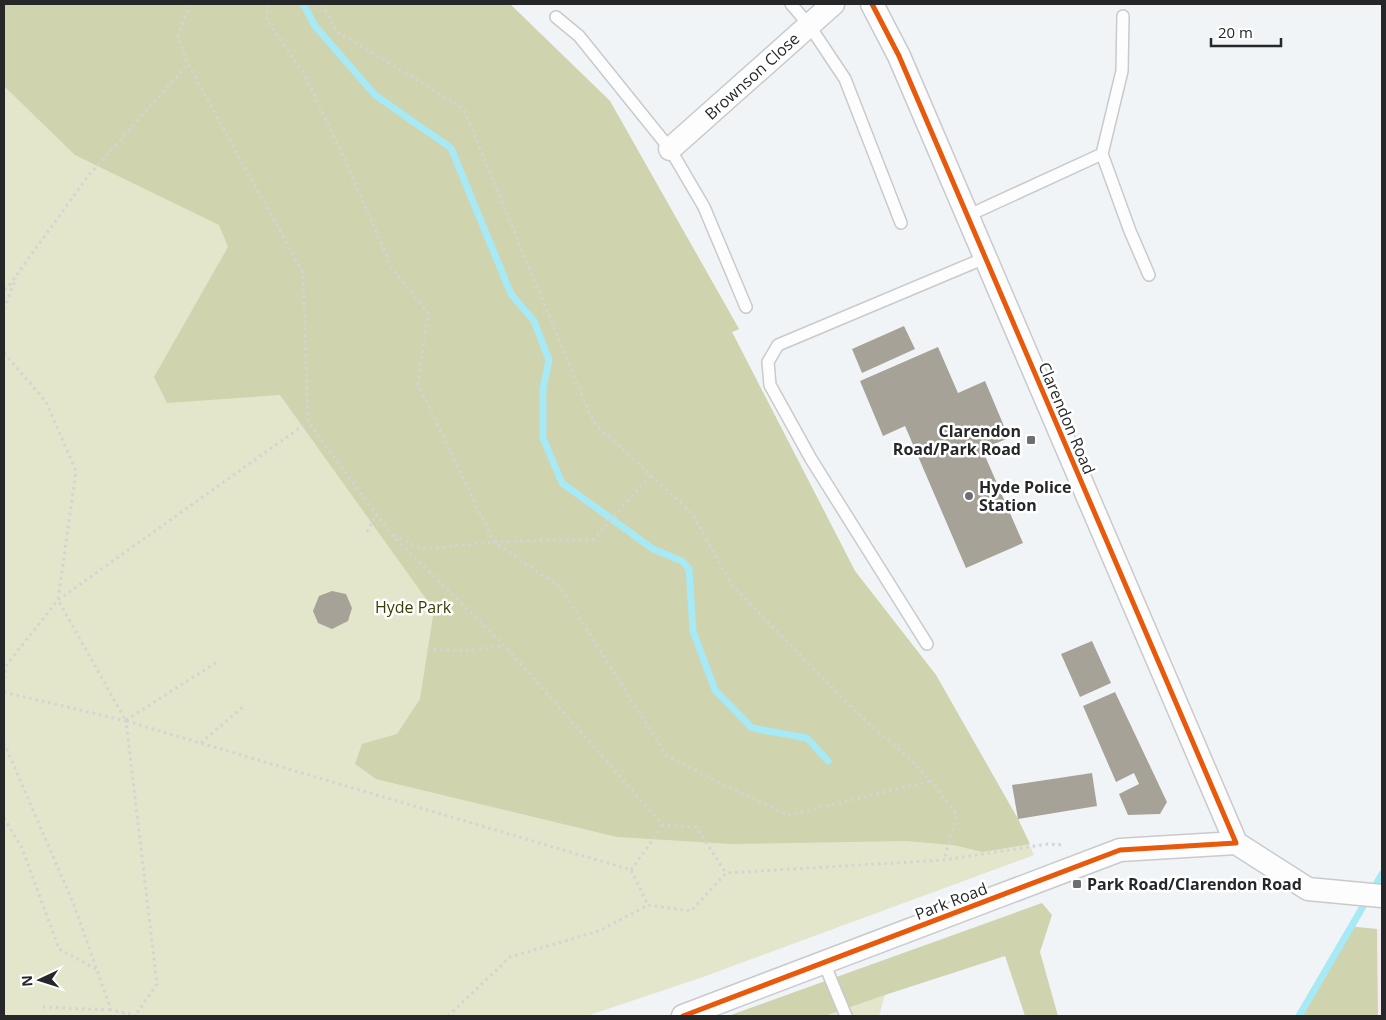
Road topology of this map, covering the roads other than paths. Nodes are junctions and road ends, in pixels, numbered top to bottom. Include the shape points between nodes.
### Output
1 (791, 4) edge
2 (833, 4) edge
3 (872, 4) edge
4 (1123, 16) dead end
5 (556, 17) dead end
6 (809, 25) junction
7 (670, 149) junction
8 (1102, 154) junction
9 (967, 216) junction
10 (901, 223) dead end
11 (985, 258) junction
12 (1149, 276) dead end
13 (746, 308) dead end
14 (927, 644) dead end
15 (1236, 843) junction
16 (1382, 896) edge
17 (824, 963) junction
18 (683, 1016) edge
19 (846, 1016) edge

1 - 6 lane
2 - 6 street, Brownson Close
3 - 9 street, Clarendon Road via 899,56
4 - 8 lane via 1122,71
5 - 7 lane via 579,36
6 - 7 street, Brownson Close
6 - 10 lane via 845,79
7 - 13 lane via 704,206
8 - 9 lane
8 - 12 lane
9 - 11 street, Clarendon Road
11 - 14 lane via 778,345 768,362 770,385 811,459
11 - 15 street, Clarendon Road
15 - 16 street via 1308,889
15 - 17 street, Park Road via 1120,850
17 - 18 street, Park Road
17 - 19 lane

